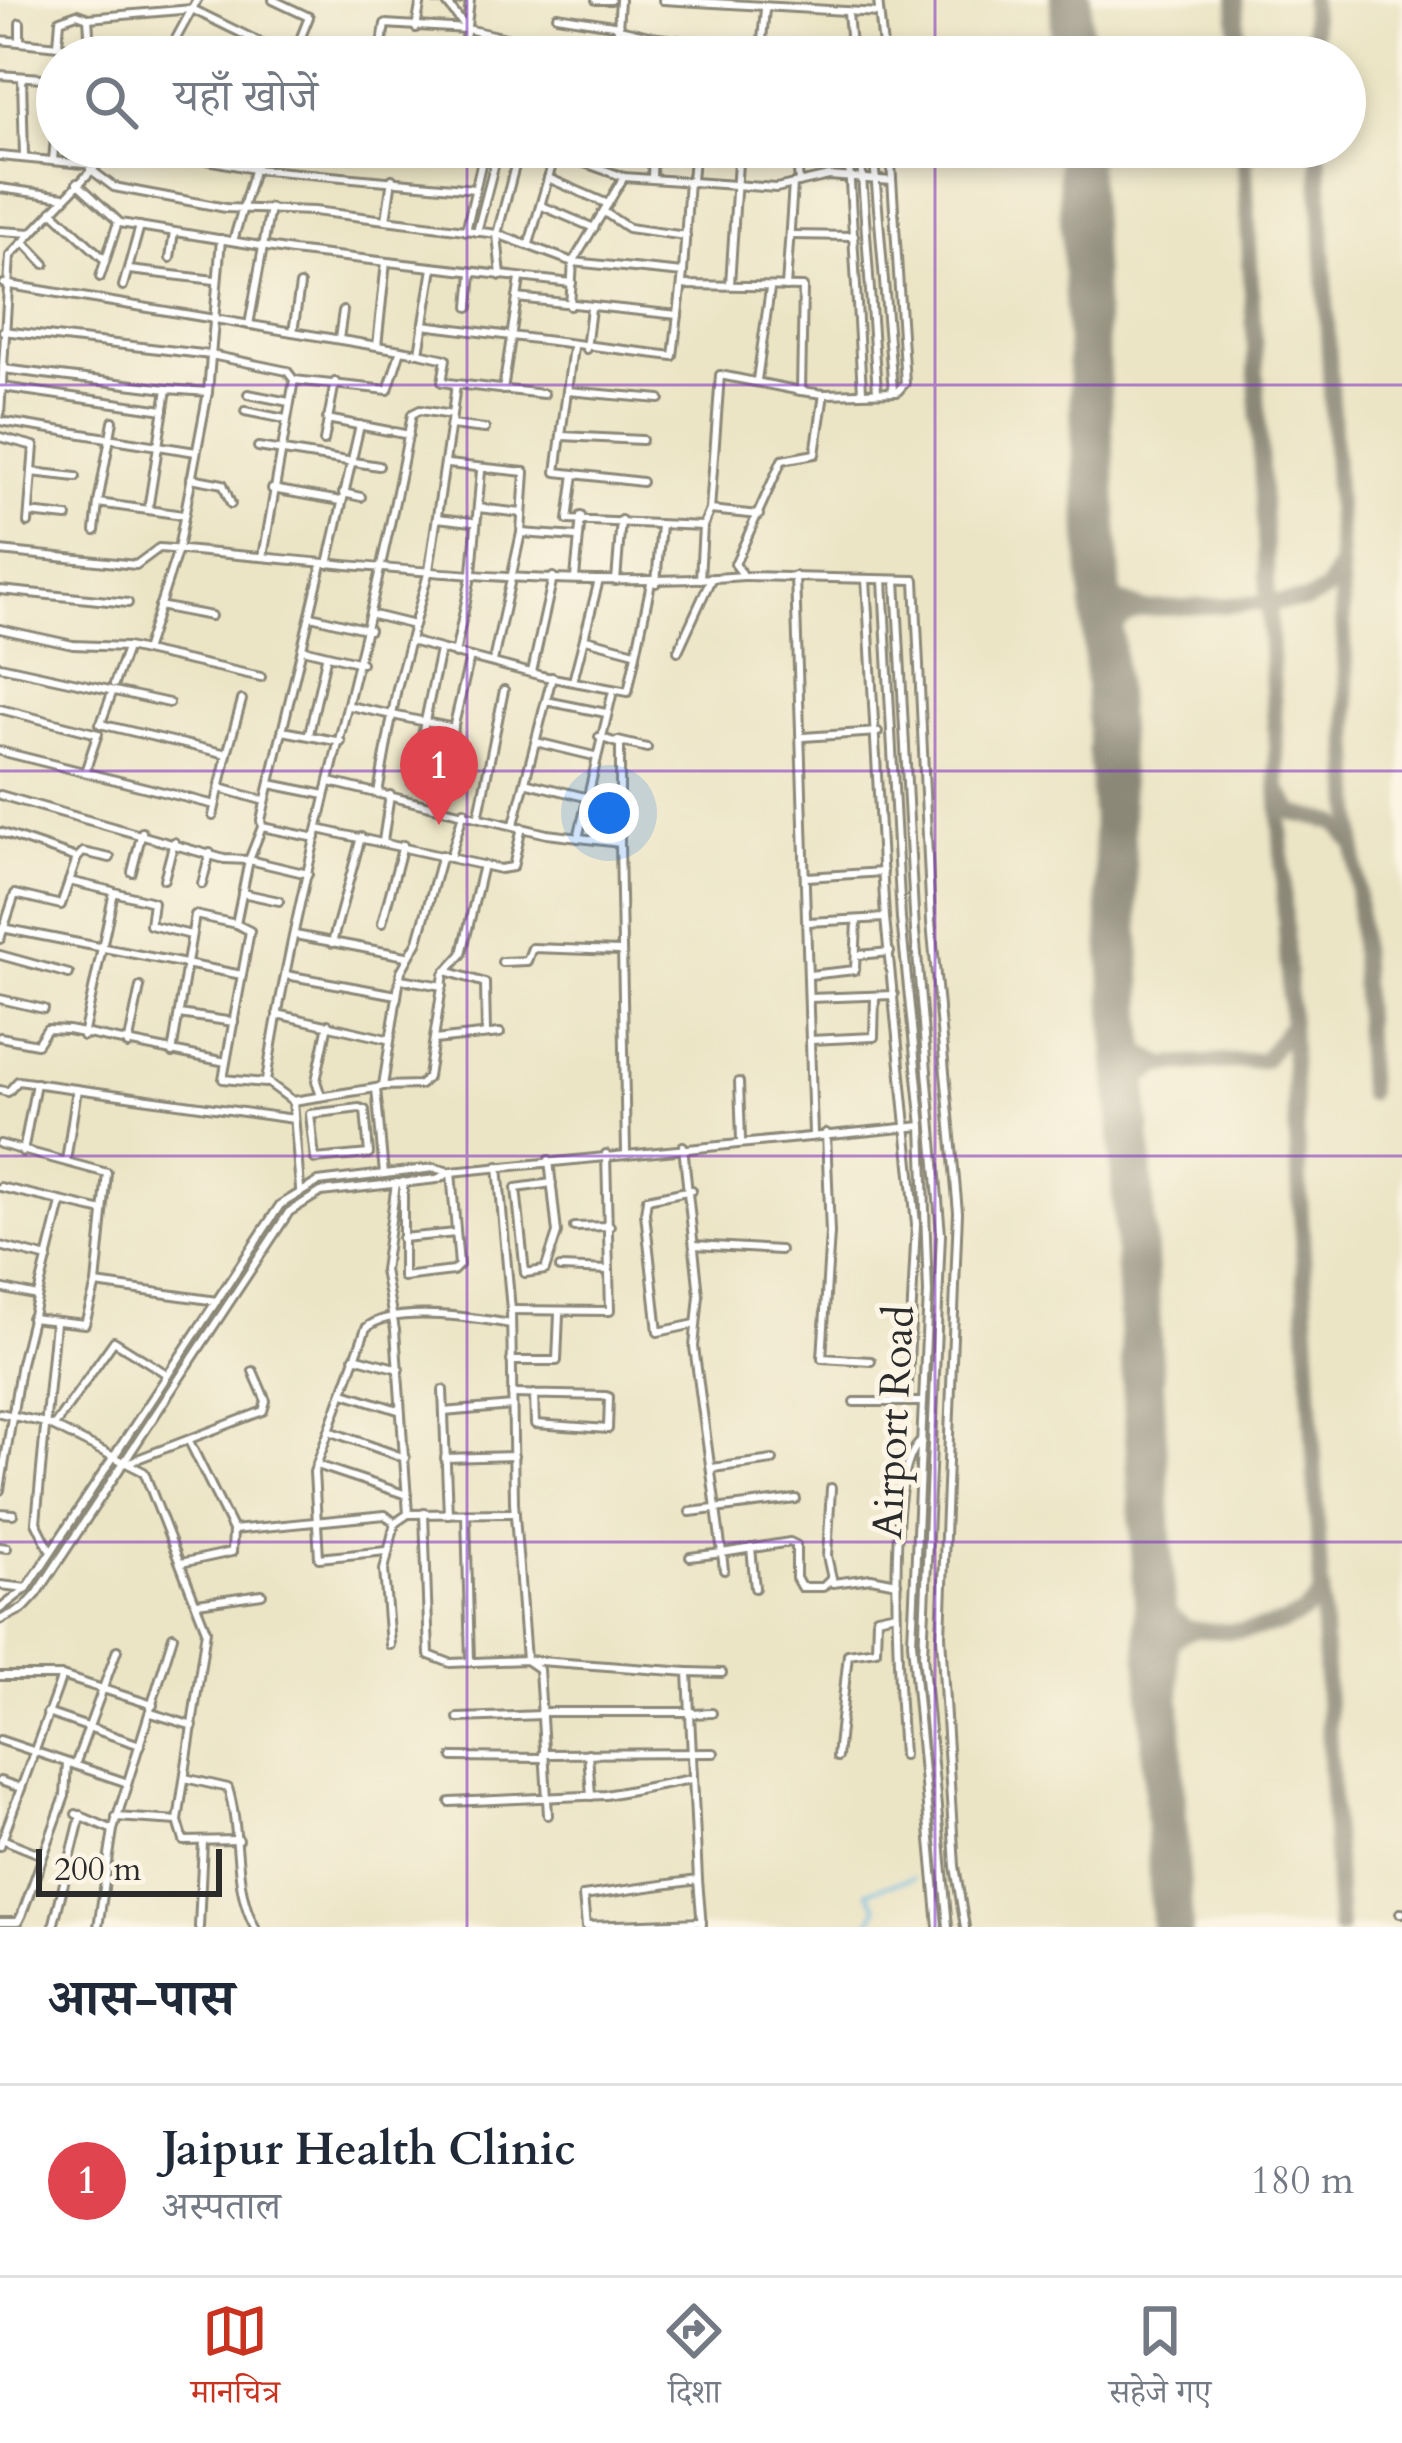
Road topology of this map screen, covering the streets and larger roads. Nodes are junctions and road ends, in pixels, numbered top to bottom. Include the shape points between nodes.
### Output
1 (133, 0) edge
2 (197, 0) edge
3 (273, 0) edge
4 (421, 0) edge
5 (435, 0) edge
6 (459, 0) edge
7 (470, 0) edge
8 (596, 0) edge
9 (611, 0) edge
10 (620, 0) edge
11 (663, 0) edge
12 (830, 0) edge
13 (878, 0) edge
14 (446, 1) edge
15 (192, 9) junction
16 (765, 9) junction
17 (848, 13) junction
18 (879, 13) junction
19 (830, 14) junction
20 (133, 15) junction
21 (557, 16) dead end
22 (88, 18) junction
23 (20, 22) dead end
24 (416, 28) junction
25 (619, 28) junction
26 (467, 29) junction
27 (58, 36) edge
28 (90, 36) edge
29 (177, 36) edge
30 (251, 36) edge
31 (301, 36) edge
32 (383, 36) edge
33 (465, 36) edge
34 (497, 36) edge
35 (618, 36) edge
36 (650, 36) edge
37 (761, 36) edge
38 (850, 36) edge
39 (882, 36) edge
40 (0, 40) edge
41 (20, 42) junction
42 (36, 43) edge
43 (0, 75) edge
44 (22, 77) junction
45 (36, 78) edge
46 (0, 156) edge
47 (23, 158) junction
48 (36, 159) edge
49 (91, 168) edge
50 (93, 168) edge
51 (249, 168) edge
52 (480, 168) edge
53 (494, 168) edge
54 (514, 168) edge
55 (551, 168) edge
56 (600, 168) edge
57 (652, 168) edge
58 (692, 168) edge
59 (737, 168) edge
60 (796, 168) edge
61 (850, 168) edge
62 (861, 168) edge
63 (876, 168) edge
64 (891, 168) edge
65 (254, 169) junction
66 (624, 177) junction
67 (652, 177) junction
68 (548, 178) junction
69 (851, 178) junction
70 (862, 178) junction
71 (392, 179) junction
72 (690, 180) junction
73 (877, 180) junction
74 (892, 181) junction
75 (77, 184) junction
76 (736, 184) junction
77 (796, 184) junction
78 (0, 188) edge
79 (475, 189) junction
80 (64, 197) junction
81 (540, 205) junction
82 (244, 206) junction
83 (270, 208) junction
84 (606, 208) junction
85 (52, 211) junction
86 (386, 220) junction
87 (118, 222) junction
88 (140, 226) junction
89 (594, 228) junction
90 (0, 231) edge
91 (466, 231) junction
92 (174, 232) junction
93 (477, 232) junction
94 (32, 233) junction
95 (497, 234) junction
96 (790, 235) junction
97 (686, 236) junction
98 (854, 236) junction
99 (221, 239) junction
100 (24, 242) junction
101 (233, 242) junction
102 (529, 244) junction
103 (262, 246) junction
104 (170, 258) dead end
105 (104, 259) junction
106 (386, 262) junction
107 (573, 262) junction
108 (45, 264) dead end
109 (433, 268) junction
110 (3, 270) edge
111 (129, 270) junction
112 (472, 273) junction
113 (683, 273) junction
114 (501, 276) junction
115 (100, 277) dead end
116 (520, 278) junction
117 (215, 280) junction
118 (572, 283) junction
119 (4, 284) junction
120 (730, 284) junction
121 (300, 285) dead end
122 (682, 285) junction
123 (124, 286) dead end
124 (786, 287) junction
125 (770, 289) junction
126 (517, 298) junction
127 (570, 306) junction
128 (469, 307) dead end
129 (591, 308) junction
130 (343, 311) dead end
131 (678, 315) junction
132 (213, 318) junction
133 (423, 325) junction
134 (249, 326) junction
135 (3, 331) edge
136 (292, 332) junction
137 (511, 338) junction
138 (339, 339) junction
139 (377, 346) junction
140 (574, 347) junction
141 (586, 349) junction
142 (401, 350) junction
143 (418, 353) junction
144 (211, 355) junction
145 (3, 369) edge
146 (294, 380) junction
147 (335, 382) junction
148 (757, 382) junction
149 (456, 384) junction
150 (2, 387) edge
151 (167, 389) junction
152 (503, 390) junction
153 (567, 391) junction
154 (862, 391) junction
155 (878, 391) junction
156 (208, 392) junction
157 (801, 392) junction
158 (893, 392) junction
159 (248, 394) dead end
160 (544, 394) dead end
161 (824, 394) junction
162 (660, 399) dead end
163 (289, 402) junction
164 (164, 410) junction
165 (244, 411) dead end
166 (452, 415) junction
167 (285, 419) junction
168 (327, 419) junction
169 (112, 421) dead end
170 (360, 425) junction
171 (451, 425) junction
172 (0, 427) edge
173 (485, 429) dead end
174 (409, 435) junction
175 (562, 436) junction
176 (110, 438) junction
177 (642, 440) dead end
178 (324, 441) dead end
179 (158, 446) junction
180 (258, 447) dead end
181 (278, 450) junction
182 (196, 452) junction
183 (350, 464) junction
184 (445, 464) junction
185 (379, 466) dead end
186 (481, 471) junction
187 (32, 472) junction
188 (574, 475) junction
189 (76, 477) dead end
190 (190, 478) junction
191 (642, 482) dead end
192 (272, 489) junction
193 (342, 497) junction
194 (361, 497) dead end
195 (98, 502) junction
196 (231, 504) dead end
197 (477, 508) junction
198 (148, 510) junction
199 (710, 510) junction
200 (29, 513) junction
201 (522, 513) junction
202 (183, 514) junction
203 (759, 515) junction
204 (580, 516) junction
205 (67, 517) dead end
206 (437, 518) junction
207 (620, 520) junction
208 (472, 522) junction
209 (28, 523) dead end
210 (661, 525) junction
211 (703, 526) junction
212 (95, 531) dead end
213 (521, 533) junction
214 (577, 537) junction
215 (178, 549) junction
216 (0, 551) edge
217 (263, 557) junction
218 (325, 564) junction
219 (385, 567) junction
220 (429, 570) junction
221 (472, 572) junction
222 (512, 574) junction
223 (744, 576) junction
224 (795, 576) junction
225 (553, 577) junction
226 (575, 578) junction
227 (711, 579) junction
228 (866, 579) junction
229 (599, 580) junction
230 (616, 580) junction
231 (700, 580) junction
232 (883, 580) junction
233 (896, 580) junction
234 (653, 583) junction
235 (0, 590) edge
236 (128, 603) dead end
237 (159, 606) junction
238 (373, 615) junction
239 (211, 616) dead end
240 (311, 616) junction
241 (414, 625) junction
242 (0, 629) edge
243 (369, 630) junction
244 (584, 639) junction
245 (410, 640) junction
246 (127, 647) junction
247 (303, 649) junction
248 (440, 650) junction
249 (146, 651) junction
250 (678, 651) dead end
251 (634, 652) junction
252 (455, 654) junction
253 (470, 657) junction
254 (326, 658) junction
255 (493, 661) junction
256 (361, 663) junction
257 (1, 669) edge
258 (532, 672) junction
259 (261, 677) dead end
260 (551, 677) junction
261 (573, 681) junction
262 (113, 688) junction
263 (504, 690) dead end
264 (614, 691) junction
265 (242, 700) dead end
266 (546, 700) junction
267 (169, 703) dead end
268 (350, 706) junction
269 (0, 709) edge
270 (606, 713) junction
271 (392, 715) junction
272 (425, 722) junction
273 (100, 724) junction
274 (454, 728) junction
275 (283, 731) junction
276 (878, 732) junction
277 (98, 734) junction
278 (309, 734) junction
279 (599, 737) junction
280 (802, 737) junction
281 (340, 742) junction
282 (536, 742) junction
283 (618, 742) junction
284 (647, 748) dead end
285 (0, 751) edge
286 (227, 754) junction
287 (594, 756) junction
288 (86, 772) junction
289 (330, 782) junction
290 (412, 783) dead end
291 (528, 783) junction
292 (270, 784) junction
293 (220, 788) junction
294 (378, 793) junction
295 (0, 795) edge
296 (325, 795) junction
297 (390, 795) junction
298 (585, 797) junction
299 (265, 801) junction
300 (215, 805) junction
301 (435, 807) junction
302 (464, 811) junction
303 (479, 814) junction
304 (213, 816) dead end
305 (518, 826) junction
306 (262, 827) junction
307 (0, 832) edge
308 (142, 832) junction
309 (318, 834) junction
310 (361, 837) junction
311 (578, 838) junction
312 (383, 841) junction
313 (174, 842) junction
314 (620, 843) junction
315 (403, 845) junction
316 (210, 853) junction
317 (447, 856) junction
318 (77, 858) junction
319 (110, 858) dead end
320 (249, 860) junction
321 (483, 865) junction
322 (132, 872) dead end
323 (883, 872) junction
324 (308, 874) junction
325 (807, 877) junction
326 (164, 879) dead end
327 (69, 881) junction
328 (202, 884) dead end
329 (0, 888) edge
330 (114, 892) junction
331 (242, 893) junction
332 (15, 894) junction
333 (279, 901) dead end
334 (886, 918) junction
335 (856, 920) junction
336 (808, 922) junction
337 (382, 923) dead end
338 (236, 924) junction
339 (150, 925) junction
340 (2, 928) edge
341 (191, 935) junction
342 (295, 935) junction
343 (146, 938) dead end
344 (0, 939) edge
345 (332, 943) junction
346 (100, 951) junction
347 (620, 951) junction
348 (890, 952) junction
349 (0, 955) edge
350 (857, 955) junction
351 (406, 956) junction
352 (502, 962) dead end
353 (186, 965) junction
354 (446, 971) junction
355 (69, 974) dead end
356 (242, 974) junction
357 (286, 975) junction
358 (809, 975) junction
359 (400, 979) junction
360 (443, 986) junction
361 (140, 987) dead end
362 (397, 995) junction
363 (894, 995) junction
364 (875, 996) junction
365 (809, 998) junction
366 (0, 999) edge
367 (44, 1009) dead end
368 (277, 1014) junction
369 (179, 1015) junction
370 (234, 1022) junction
371 (328, 1024) junction
372 (500, 1033) dead end
373 (486, 1034) junction
374 (83, 1036) junction
375 (0, 1037) edge
376 (387, 1039) junction
377 (434, 1040) junction
378 (810, 1040) junction
379 (128, 1045) junction
380 (172, 1054) junction
381 (226, 1062) junction
382 (739, 1082) dead end
383 (36, 1083) junction
384 (269, 1083) junction
385 (379, 1087) junction
386 (77, 1089) junction
387 (0, 1090) edge
388 (337, 1094) junction
389 (321, 1096) junction
390 (293, 1101) junction
391 (340, 1110) junction
392 (294, 1119) junction
393 (953, 1124) junction
394 (933, 1125) junction
395 (922, 1126) junction
396 (908, 1127) junction
397 (826, 1133) junction
398 (813, 1134) junction
399 (741, 1140) junction
400 (0, 1144) edge
401 (683, 1146) junction
402 (23, 1152) junction
403 (626, 1152) junction
404 (606, 1154) junction
405 (346, 1160) junction
406 (549, 1160) junction
407 (66, 1161) junction
408 (498, 1166) junction
409 (450, 1172) junction
410 (384, 1174) junction
411 (346, 1178) junction
412 (399, 1183) junction
413 (552, 1183) junction
414 (0, 1186) edge
415 (300, 1189) junction
416 (692, 1190) junction
417 (61, 1203) junction
418 (104, 1210) junction
419 (610, 1226) junction
420 (574, 1227) dead end
421 (456, 1233) junction
422 (402, 1238) junction
423 (693, 1245) junction
424 (0, 1246) edge
425 (780, 1250) dead end
426 (48, 1258) junction
427 (560, 1268) dead end
428 (610, 1270) junction
429 (96, 1284) junction
430 (0, 1288) edge
431 (38, 1297) junction
432 (214, 1299) junction
433 (224, 1305) junction
434 (511, 1310) junction
435 (559, 1313) junction
436 (31, 1318) junction
437 (392, 1319) junction
438 (55, 1323) junction
439 (511, 1324) junction
440 (695, 1324) junction
441 (354, 1357) junction
442 (511, 1361) junction
443 (871, 1361) dead end
444 (399, 1369) junction
445 (253, 1371) dead end
446 (165, 1372) junction
447 (443, 1390) dead end
448 (344, 1394) junction
449 (512, 1394) junction
450 (534, 1394) junction
451 (854, 1402) dead end
452 (907, 1402) junction
453 (923, 1402) junction
454 (512, 1406) junction
455 (398, 1410) junction
456 (443, 1412) junction
457 (0, 1413) edge
458 (11, 1415) junction
459 (50, 1425) junction
460 (332, 1432) junction
461 (189, 1441) junction
462 (922, 1441) junction
463 (110, 1456) junction
464 (514, 1456) junction
465 (405, 1458) junction
466 (445, 1458) junction
467 (121, 1460) junction
468 (773, 1460) dead end
469 (132, 1461) junction
470 (317, 1465) junction
471 (712, 1468) junction
472 (831, 1488) dead end
473 (0, 1490) edge
474 (407, 1495) junction
475 (796, 1499) dead end
476 (718, 1506) junction
477 (690, 1512) dead end
478 (0, 1513) edge
479 (13, 1514) dead end
480 (408, 1514) junction
481 (424, 1514) junction
482 (448, 1514) junction
483 (466, 1514) junction
484 (514, 1514) junction
485 (315, 1522) junction
486 (395, 1523) junction
487 (232, 1529) junction
488 (751, 1548) junction
489 (50, 1549) junction
490 (386, 1551) junction
491 (722, 1553) junction
492 (690, 1557) dead end
493 (181, 1563) junction
494 (724, 1570) dead end
495 (832, 1578) junction
496 (897, 1583) junction
497 (0, 1586) edge
498 (27, 1588) junction
499 (755, 1588) dead end
500 (262, 1594) dead end
501 (197, 1603) junction
502 (0, 1609) edge
503 (896, 1613) junction
504 (0, 1620) edge
505 (173, 1636) dead end
506 (390, 1645) dead end
507 (117, 1650) dead end
508 (526, 1660) junction
509 (470, 1661) junction
510 (688, 1672) junction
511 (722, 1673) dead end
512 (0, 1676) edge
513 (62, 1676) junction
514 (103, 1689) junction
515 (153, 1709) junction
516 (712, 1712) dead end
517 (47, 1713) junction
518 (692, 1713) junction
519 (542, 1714) junction
520 (458, 1718) dead end
521 (193, 1726) junction
522 (88, 1728) junction
523 (0, 1740) edge
524 (140, 1745) junction
525 (33, 1751) junction
526 (588, 1753) junction
527 (714, 1753) dead end
528 (691, 1754) junction
529 (543, 1756) junction
530 (903, 1756) dead end
531 (453, 1757) dead end
532 (837, 1757) dead end
533 (71, 1764) junction
534 (185, 1778) junction
535 (691, 1779) junction
536 (0, 1781) edge
537 (125, 1782) junction
538 (21, 1788) junction
539 (591, 1796) junction
540 (546, 1801) junction
541 (450, 1802) dead end
542 (548, 1815) dead end
543 (116, 1817) junction
544 (178, 1821) junction
545 (3, 1825) edge
546 (113, 1830) junction
547 (238, 1840) junction
548 (1, 1842) edge
549 (203, 1842) junction
550 (42, 1855) junction
551 (698, 1880) junction
552 (0, 1922) edge
553 (702, 1924) edge
554 (586, 1926) edge
555 (53, 1927) edge
556 (98, 1927) edge
557 (199, 1927) edge
558 (254, 1927) edge
559 (938, 1927) edge
560 (948, 1927) edge
561 (965, 1927) edge

1 - 20 street
2 - 15 street
3 - 31 street via 309,17
4 - 24 street
5 - 14 street
6 - 14 street
7 - 26 street
8 - 9 street
10 - 25 street
11 - 16 street
12 - 19 street
13 - 18 street
14 - 26 street
15 - 20 street
15 - 29 street
15 - 30 street
16 - 19 street
16 - 37 street
17 - 18 street
17 - 19 street
17 - 38 street
18 - 39 street
20 - 22 street
21 - 25 street
22 - 27 street via 59,20
22 - 28 street
23 - 41 street
24 - 26 street
24 - 32 street via 385,24
25 - 35 street
25 - 36 street
26 - 33 street
26 - 34 street
40 - 41 street
41 - 42 street
43 - 44 street
44 - 45 street
44 - 47 street
46 - 47 street
47 - 48 street
49 - 75 street
50 - 82 street via 114,187
51 - 65 street
52 - 79 street
53 - 93 street
54 - 95 street
55 - 68 street
56 - 66 street
57 - 67 street
58 - 72 street
59 - 76 street
60 - 77 street
61 - 69 street
62 - 70 street
63 - 73 street
64 - 74 street
65 - 71 street
65 - 82 street
66 - 67 street
66 - 84 street
67 - 72 street
68 - 81 street
68 - 84 street
69 - 70 street
69 - 77 street
69 - 98 street
70 - 73 street
70 - 155 street
71 - 79 street
71 - 86 street
72 - 76 street
72 - 97 street
73 - 74 street
73 - 158 street
74 - 158 street via 904,383
75 - 80 street
75 - 87 street
76 - 77 street
76 - 120 street
77 - 96 street
78 - 80 street
79 - 91 street
80 - 85 street
81 - 89 street
81 - 102 street
82 - 83 street
82 - 101 street
83 - 86 street
83 - 103 street
84 - 89 street
84 - 97 street via 628,228
85 - 94 street
85 - 105 street
86 - 91 street
87 - 88 street
87 - 105 street
88 - 92 street
88 - 111 street
89 - 107 street
90 - 94 street
91 - 93 street
92 - 99 street
92 - 104 street
93 - 95 street
94 - 100 street
95 - 102 street
95 - 114 street
96 - 98 street
96 - 124 street
97 - 113 street
98 - 154 street
99 - 101 street
99 - 117 street
100 - 108 street
100 - 110 street
101 - 103 street
102 - 107 street
103 - 106 street
103 - 134 street
105 - 115 street
106 - 109 street
106 - 139 street
107 - 113 street
107 - 118 street
109 - 112 street
109 - 133 street
110 - 119 street
111 - 117 street
111 - 123 street
112 - 114 street
112 - 128 street
113 - 122 street
114 - 116 street
116 - 118 street
116 - 126 street
117 - 132 street
118 - 127 street
119 - 132 street
119 - 135 street
120 - 122 street
120 - 125 street
121 - 136 street
122 - 131 street
124 - 125 street
124 - 157 street via 803,287
125 - 148 street
126 - 127 street
126 - 137 street
127 - 129 street
129 - 131 street
129 - 141 street
130 - 138 street
131 - 141 street via 673,356
132 - 134 street
132 - 144 street
133 - 137 street
133 - 143 street
134 - 136 street
135 - 144 street
135 - 145 street
136 - 138 street
137 - 140 street
137 - 152 street
138 - 139 street
139 - 142 street
140 - 141 street
140 - 153 street
142 - 143 street
142 - 147 street via 388,390
143 - 149 street via 446,359 442,382
144 - 146 street via 287,371
144 - 156 street
145 - 150 street
145 - 151 street
146 - 147 street
146 - 163 street
147 - 168 street
148 - 157 street
148 - 199 street via 720,376
149 - 152 street
149 - 166 street
150 - 164 street
150 - 172 street
151 - 156 street
151 - 164 street
152 - 160 street
153 - 162 street
153 - 175 street
154 - 155 street
154 - 161 street
155 - 158 street
156 - 182 street
157 - 161 street
159 - 163 street
161 - 203 street via 814,454 782,460
163 - 167 street
164 - 179 street
165 - 167 street
166 - 171 street
166 - 174 street via 415,411
167 - 181 street
168 - 170 street
168 - 178 street
169 - 176 street
170 - 174 street
170 - 183 street
171 - 173 street
171 - 184 street
172 - 176 street
172 - 187 street via 34,446
174 - 219 street
175 - 177 street
175 - 188 street via 556,472
176 - 179 street
176 - 195 street
179 - 182 street
179 - 198 street
180 - 181 street
181 - 183 street
181 - 192 street
182 - 190 street
183 - 185 street
183 - 193 street
184 - 186 street
184 - 206 street
186 - 197 street
186 - 201 street via 525,472
187 - 189 street
187 - 200 street
188 - 191 street
188 - 204 street via 568,520
190 - 196 street via 223,484
190 - 202 street
192 - 193 street
192 - 217 street
193 - 194 street
193 - 218 street
195 - 198 street
195 - 212 street
197 - 201 street
197 - 208 street
198 - 202 street
199 - 203 street
199 - 211 street
200 - 205 street
200 - 209 street
201 - 213 street
202 - 215 street
203 - 223 street via 735,564
204 - 207 street
204 - 214 street
206 - 208 street
206 - 220 street
207 - 210 street
207 - 230 street
208 - 221 street
210 - 211 street
210 - 234 street
211 - 231 street
213 - 214 street
213 - 222 street
214 - 226 street
215 - 216 street via 150,550 136,565
215 - 217 street
215 - 237 street
217 - 218 street
218 - 219 street
218 - 240 street
219 - 220 street
219 - 238 street
220 - 221 street
220 - 241 street
221 - 222 street
221 - 252 street
222 - 225 street
222 - 255 street
223 - 224 street
223 - 227 street
224 - 228 street
224 - 280 street
225 - 226 street
225 - 258 street
226 - 229 street
227 - 231 street
227 - 250 street
228 - 232 street
228 - 276 street
229 - 230 street
229 - 244 street
230 - 234 street
231 - 234 street
232 - 233 street
232 - 395 street, Airport Road via 901,919
233 - 393 street via 915,580 931,922
233 - 394 street, Airport Road
234 - 251 street
235 - 236 street
237 - 239 street
237 - 249 street
238 - 241 street
238 - 243 street
240 - 243 street
240 - 247 street
241 - 245 street
242 - 246 street
243 - 256 street
244 - 251 street
244 - 261 street
245 - 248 street
245 - 271 street
246 - 249 street
246 - 262 street
247 - 254 street
247 - 275 street
248 - 252 street
248 - 272 street
249 - 259 street
251 - 264 street via 628,692
252 - 253 street
253 - 255 street
253 - 274 street
254 - 256 street
254 - 278 street
255 - 258 street
256 - 268 street
257 - 262 street
258 - 260 street
260 - 261 street
260 - 266 street
261 - 264 street
262 - 267 street
262 - 273 street
263 - 303 street
264 - 270 street
265 - 286 street
266 - 270 street
266 - 282 street
268 - 271 street
268 - 281 street
269 - 277 street
270 - 279 street
271 - 272 street
271 - 294 street
272 - 274 street
272 - 290 street
273 - 277 street
273 - 286 street
274 - 301 street
275 - 278 street
275 - 292 street
276 - 280 street
276 - 323 street
277 - 288 street
278 - 281 street
279 - 283 street
279 - 287 street
280 - 325 street
281 - 289 street
282 - 287 street
282 - 291 street
283 - 284 street
283 - 314 street
285 - 288 street
286 - 293 street
287 - 298 street
288 - 300 street
289 - 294 street
289 - 296 street
291 - 298 street
291 - 305 street
292 - 296 street
292 - 299 street
293 - 299 street
293 - 300 street
294 - 297 street
295 - 308 street
296 - 309 street
297 - 301 street
297 - 312 street
298 - 311 street
299 - 306 street
300 - 304 street
301 - 302 street
302 - 303 street
302 - 317 street
303 - 305 street
305 - 311 street
305 - 321 street via 513,867
306 - 309 street
306 - 320 street
307 - 318 street
308 - 313 street
308 - 322 street
309 - 310 street
309 - 324 street
310 - 312 street
310 - 345 street
311 - 314 street
312 - 315 street
313 - 316 street
313 - 326 street
314 - 347 street
315 - 317 street
315 - 337 street
316 - 320 street
316 - 328 street
317 - 321 street
317 - 351 street
318 - 319 street
318 - 327 street
320 - 324 street
320 - 331 street
321 - 354 street via 461,955
323 - 325 street
323 - 334 street
324 - 342 street
325 - 336 street
327 - 330 street
327 - 332 street via 61,905
329 - 332 street
330 - 339 street via 155,903
330 - 346 street
331 - 333 street
331 - 338 street
332 - 340 street
334 - 335 street
334 - 348 street
335 - 336 street
335 - 350 street
336 - 358 street
338 - 341 street via 195,915
338 - 356 street via 250,928
339 - 341 street
339 - 343 street
340 - 344 street
340 - 346 street
341 - 353 street
342 - 345 street
342 - 357 street
345 - 351 street
346 - 353 street
346 - 374 street
347 - 352 street via 530,949 527,961
347 - 403 street
348 - 350 street
348 - 363 street
349 - 355 street
350 - 358 street via 850,972
351 - 359 street
353 - 356 street
353 - 369 street
354 - 360 street
354 - 373 street via 485,983
356 - 370 street
357 - 362 street
357 - 368 street
358 - 365 street
359 - 360 street
359 - 362 street
360 - 377 street
361 - 379 street
362 - 376 street
363 - 364 street
363 - 396 street
364 - 365 street
364 - 378 street via 874,1037
365 - 378 street
366 - 367 street
368 - 371 street
368 - 384 street
369 - 370 street
369 - 380 street
370 - 381 street
371 - 376 street
371 - 389 street via 316,1082
372 - 373 street
373 - 377 street
374 - 375 street via 47,1029 38,1044
374 - 379 street
376 - 385 street
377 - 385 street via 420,1085
378 - 398 street
379 - 380 street
380 - 381 street
381 - 384 street via 223,1079
382 - 399 street
383 - 386 street
383 - 387 street
383 - 402 street
384 - 390 street
385 - 388 street
385 - 410 street
386 - 392 street
386 - 407 street
388 - 389 street
388 - 391 street
389 - 390 street
390 - 392 street
391 - 405 street via 365,1110 370,1150
391 - 405 street via 308,1118 315,1160
392 - 415 street
393 - 394 street
393 - 561 street via 959,1259 942,1666
394 - 395 street
394 - 560 street, Airport Road via 941,1260 923,1655
395 - 396 street
395 - 453 street, Airport Road
396 - 397 street
396 - 452 street via 916,1224
397 - 398 street
397 - 443 street via 822,1358
398 - 399 street
399 - 401 street
400 - 402 street
401 - 403 street
401 - 416 street
402 - 407 street
403 - 404 street
404 - 406 street
404 - 419 street
405 - 411 street
406 - 408 street
406 - 413 street
407 - 418 street via 105,1170
408 - 409 street
408 - 434 street
409 - 410 street
409 - 412 street
409 - 421 street
410 - 411 street
411 - 415 street
412 - 422 street
412 - 433 street via 321,1192 296,1204
412 - 437 street via 384,1270
413 - 413 street via 557,1240 544,1270 525,1274 516,1189
414 - 417 street
415 - 432 street via 274,1211
416 - 423 street
416 - 440 street via 647,1199 645,1213 658,1331
417 - 418 street
417 - 426 street
418 - 429 street
419 - 420 street
419 - 428 street
421 - 422 street
421 - 422 street via 456,1269 409,1278
423 - 425 street
423 - 440 street
424 - 426 street
426 - 431 street
427 - 428 street
428 - 435 street via 609,1312
429 - 432 street
429 - 438 street via 85,1324
430 - 431 street
431 - 436 street
432 - 433 street
432 - 446 street
433 - 467 street
434 - 435 street
434 - 439 street
435 - 442 street via 557,1361
436 - 438 street
436 - 458 street
437 - 439 street via 431,1314
437 - 441 street via 366,1328
437 - 444 street
438 - 459 street
439 - 442 street
440 - 471 street
441 - 444 street
441 - 448 street
442 - 449 street
444 - 455 street
445 - 461 street via 266,1401 262,1411
446 - 459 street via 114,1341
446 - 463 street
447 - 456 street
448 - 455 street
448 - 460 street
449 - 450 street
449 - 454 street
450 - 450 street via 609,1397 608,1429 535,1424
451 - 452 street
452 - 453 street
453 - 462 street, Airport Road
454 - 456 street
454 - 464 street
455 - 465 street
456 - 466 street
457 - 458 street
458 - 459 street
458 - 473 street
459 - 463 street
459 - 489 street via 36,1522
460 - 465 street
460 - 470 street
461 - 469 street
461 - 487 street
462 - 496 street via 905,1461
462 - 559 street, Airport Road via 912,1642
463 - 467 street
463 - 489 street
464 - 466 street
464 - 484 street
465 - 474 street
466 - 482 street
467 - 469 street
467 - 504 street via 37,1594
468 - 471 street
469 - 493 street
470 - 474 street
470 - 485 street
471 - 476 street
472 - 495 street
474 - 480 street
475 - 476 street
476 - 477 street
476 - 491 street
478 - 479 street
480 - 481 street
480 - 486 street
481 - 482 street
481 - 509 street via 429,1655
482 - 483 street
483 - 484 street
483 - 509 street
484 - 508 street
485 - 486 street via 386,1515
485 - 487 street
485 - 490 street via 319,1558
486 - 490 street
487 - 493 street via 232,1552
488 - 491 street
488 - 495 street via 794,1543 801,1586
488 - 499 street
489 - 498 street
490 - 506 street
491 - 492 street
491 - 494 street
493 - 501 street
495 - 496 street
496 - 503 street
497 - 498 street
498 - 502 street
500 - 501 street
501 - 521 street via 206,1630
503 - 530 street
503 - 532 street via 877,1617 876,1650 848,1654
505 - 515 street
507 - 514 street
508 - 509 street
508 - 510 street
508 - 519 street via 539,1669
510 - 511 street
510 - 518 street
512 - 513 street
513 - 514 street
513 - 517 street
514 - 515 street
514 - 522 street
515 - 521 street
515 - 524 street
516 - 518 street
517 - 522 street
517 - 525 street
518 - 519 street
518 - 528 street
519 - 520 street
519 - 529 street
521 - 534 street
522 - 524 street
522 - 533 street
523 - 525 street
524 - 537 street
525 - 533 street
525 - 538 street
526 - 528 street
526 - 529 street
526 - 539 street
527 - 528 street
528 - 535 street
529 - 531 street
529 - 540 street
533 - 537 street
533 - 550 street
534 - 544 street
534 - 547 street via 228,1787
535 - 539 street
535 - 551 street
536 - 538 street
537 - 543 street
538 - 545 street
539 - 540 street
540 - 541 street
540 - 542 street
543 - 544 street
543 - 546 street
544 - 549 street via 184,1841
545 - 548 street
546 - 555 street via 79,1815
546 - 556 street
547 - 549 street
547 - 558 street via 242,1905
548 - 550 street
549 - 557 street
550 - 552 street via 18,1922
551 - 553 street
551 - 554 street via 583,1896
553 - 554 street

